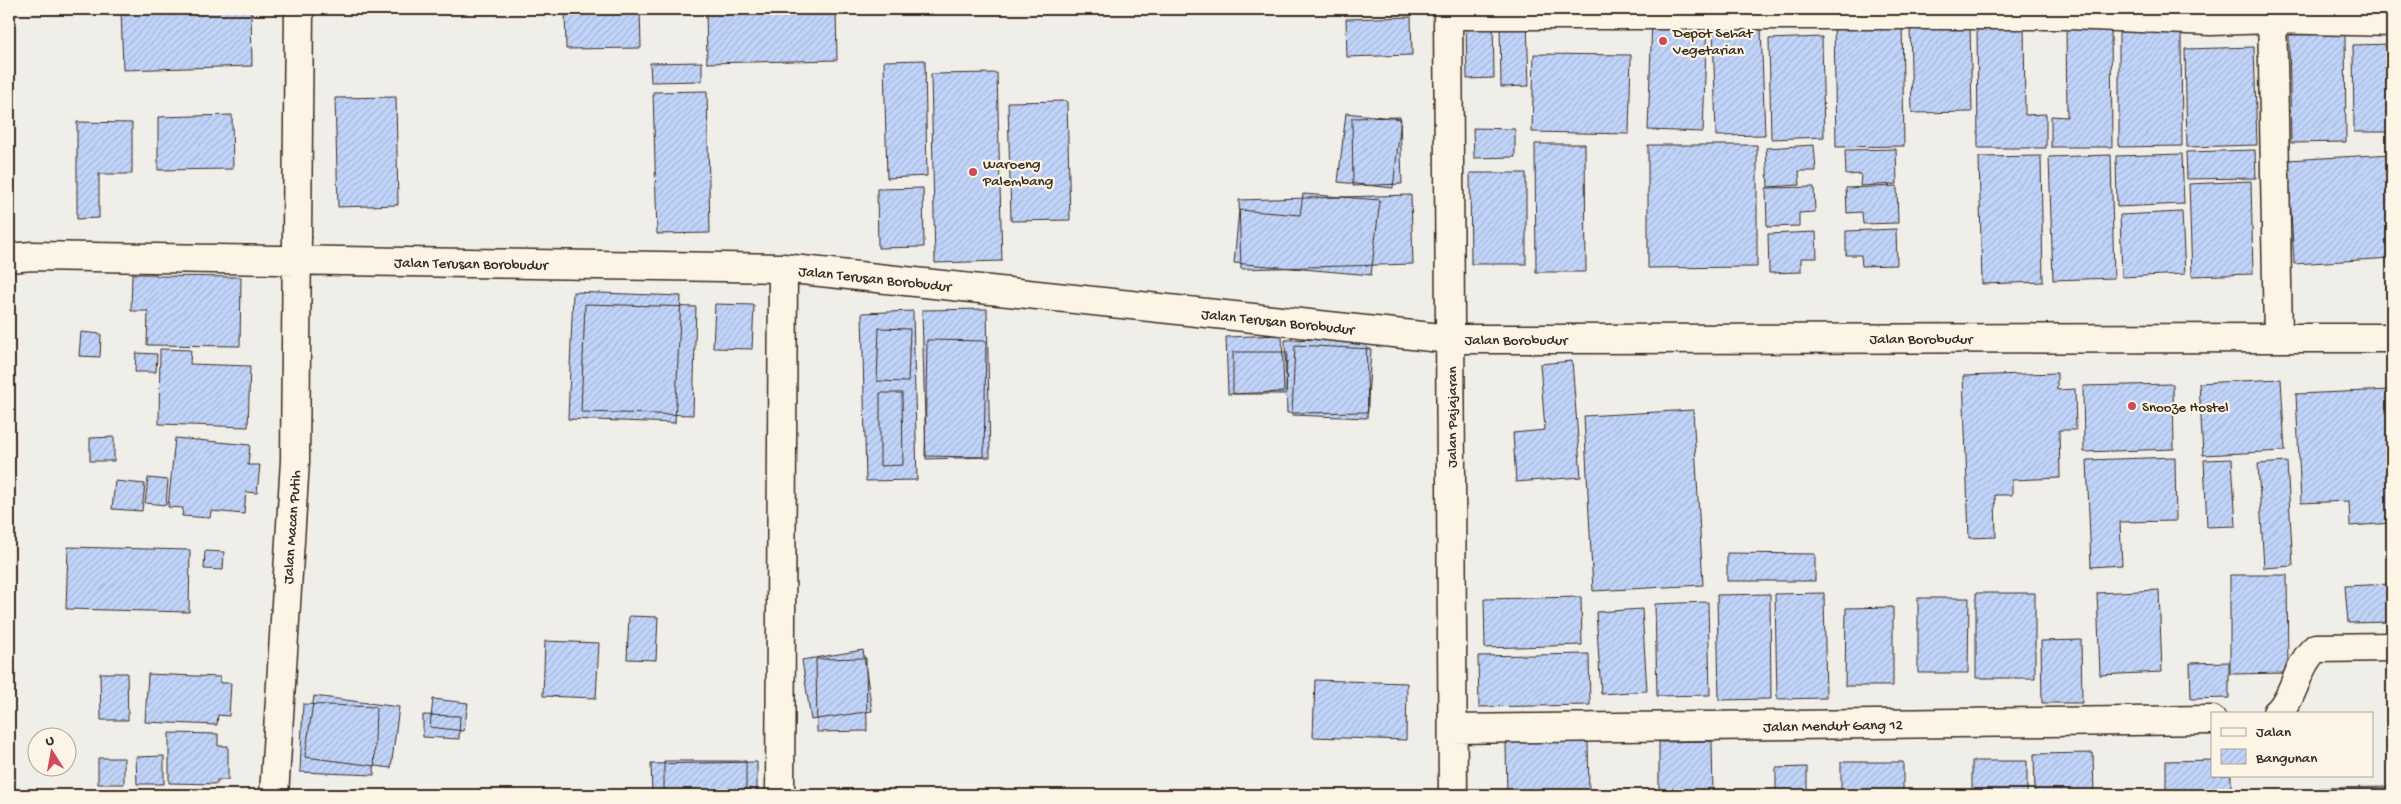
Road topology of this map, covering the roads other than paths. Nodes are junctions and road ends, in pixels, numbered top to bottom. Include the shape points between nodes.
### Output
1 (299, 9) edge
2 (1448, 12) edge
3 (2272, 14) edge
4 (2392, 22) edge
5 (9, 258) edge
6 (298, 259) junction
7 (783, 268) junction
8 (2278, 336) junction
9 (2392, 338) edge
10 (1450, 339) junction
11 (2392, 646) edge
12 (2278, 712) edge
13 (2211, 720) edge
14 (1453, 729) junction
15 (274, 795) edge
16 (780, 795) edge
17 (1453, 795) edge

1 - 6 street, Jalan Macan Putih
2 - 3 street via 2069,15 2211,21
2 - 10 street, Jalan Pajajaran
3 - 4 street
3 - 8 street
5 - 6 street, Jalan Terusan Borobudur
6 - 7 street, Jalan Terusan Borobudur
6 - 15 street, Jalan Macan Putih via 295,461
7 - 10 street, Jalan Terusan Borobudur
7 - 16 street
8 - 9 street, Jalan Borobudur
8 - 10 street, Jalan Borobudur
10 - 14 street, Jalan Pajajaran
11 - 12 street via 2316,648 2306,656
13 - 14 street, Jalan Mendut Gang 12
14 - 17 street, Jalan Pajajaran

